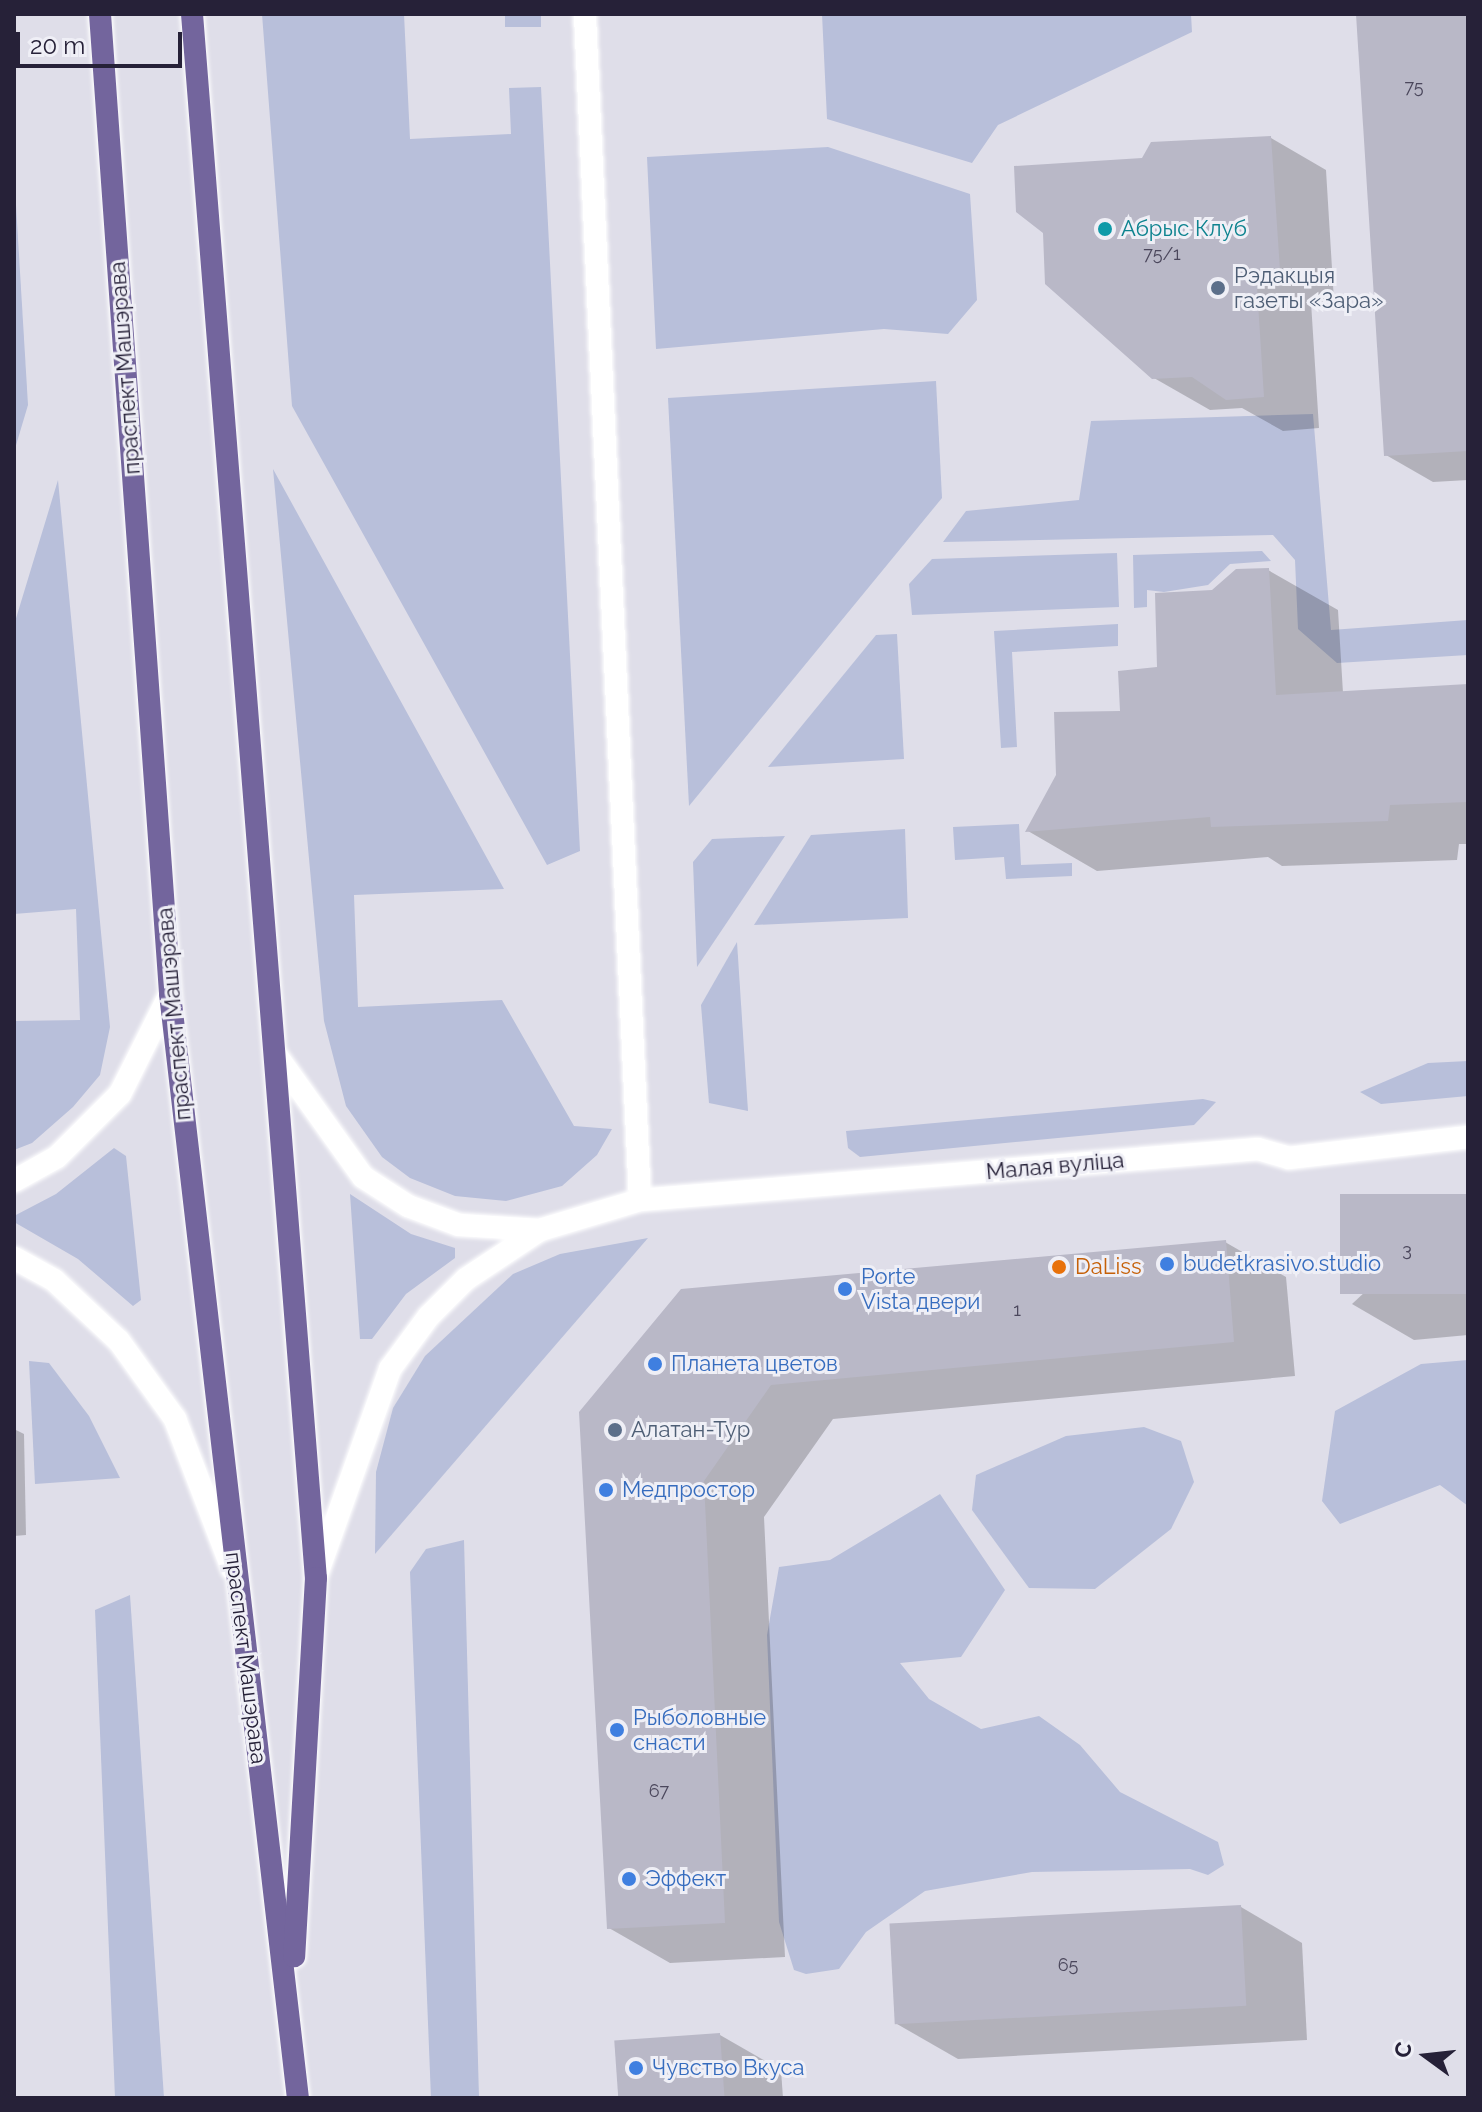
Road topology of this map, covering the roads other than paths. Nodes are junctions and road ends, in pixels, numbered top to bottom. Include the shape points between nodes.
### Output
1 (100, 14) edge
2 (192, 14) edge
3 (585, 14) edge
4 (170, 994) junction
5 (276, 1055) junction
6 (1468, 1137) edge
7 (14, 1181) edge
8 (640, 1200) junction
9 (540, 1230) junction
10 (14, 1258) edge
11 (235, 1575) junction
12 (316, 1578) junction
13 (291, 2009) junction
14 (298, 2098) edge

1 - 4 main road, праспект Машэрава
2 - 5 main road, праспект Машэрава
3 - 8 street
4 - 7 street via 120,1094 57,1157
4 - 11 main road, праспект Машэрава
5 - 9 street via 363,1177 408,1206 459,1225
5 - 12 main road, праспект Машэрава
6 - 8 street, Малая вуліца via 1289,1158 1258,1149
8 - 9 street, Малая вуліца
9 - 12 street via 466,1279 429,1316 390,1369
10 - 11 street via 54,1280 119,1341 175,1419
11 - 13 main road, праспект Машэрава
12 - 13 main road, праспект Машэрава
13 - 14 main road, праспект Машэрава

